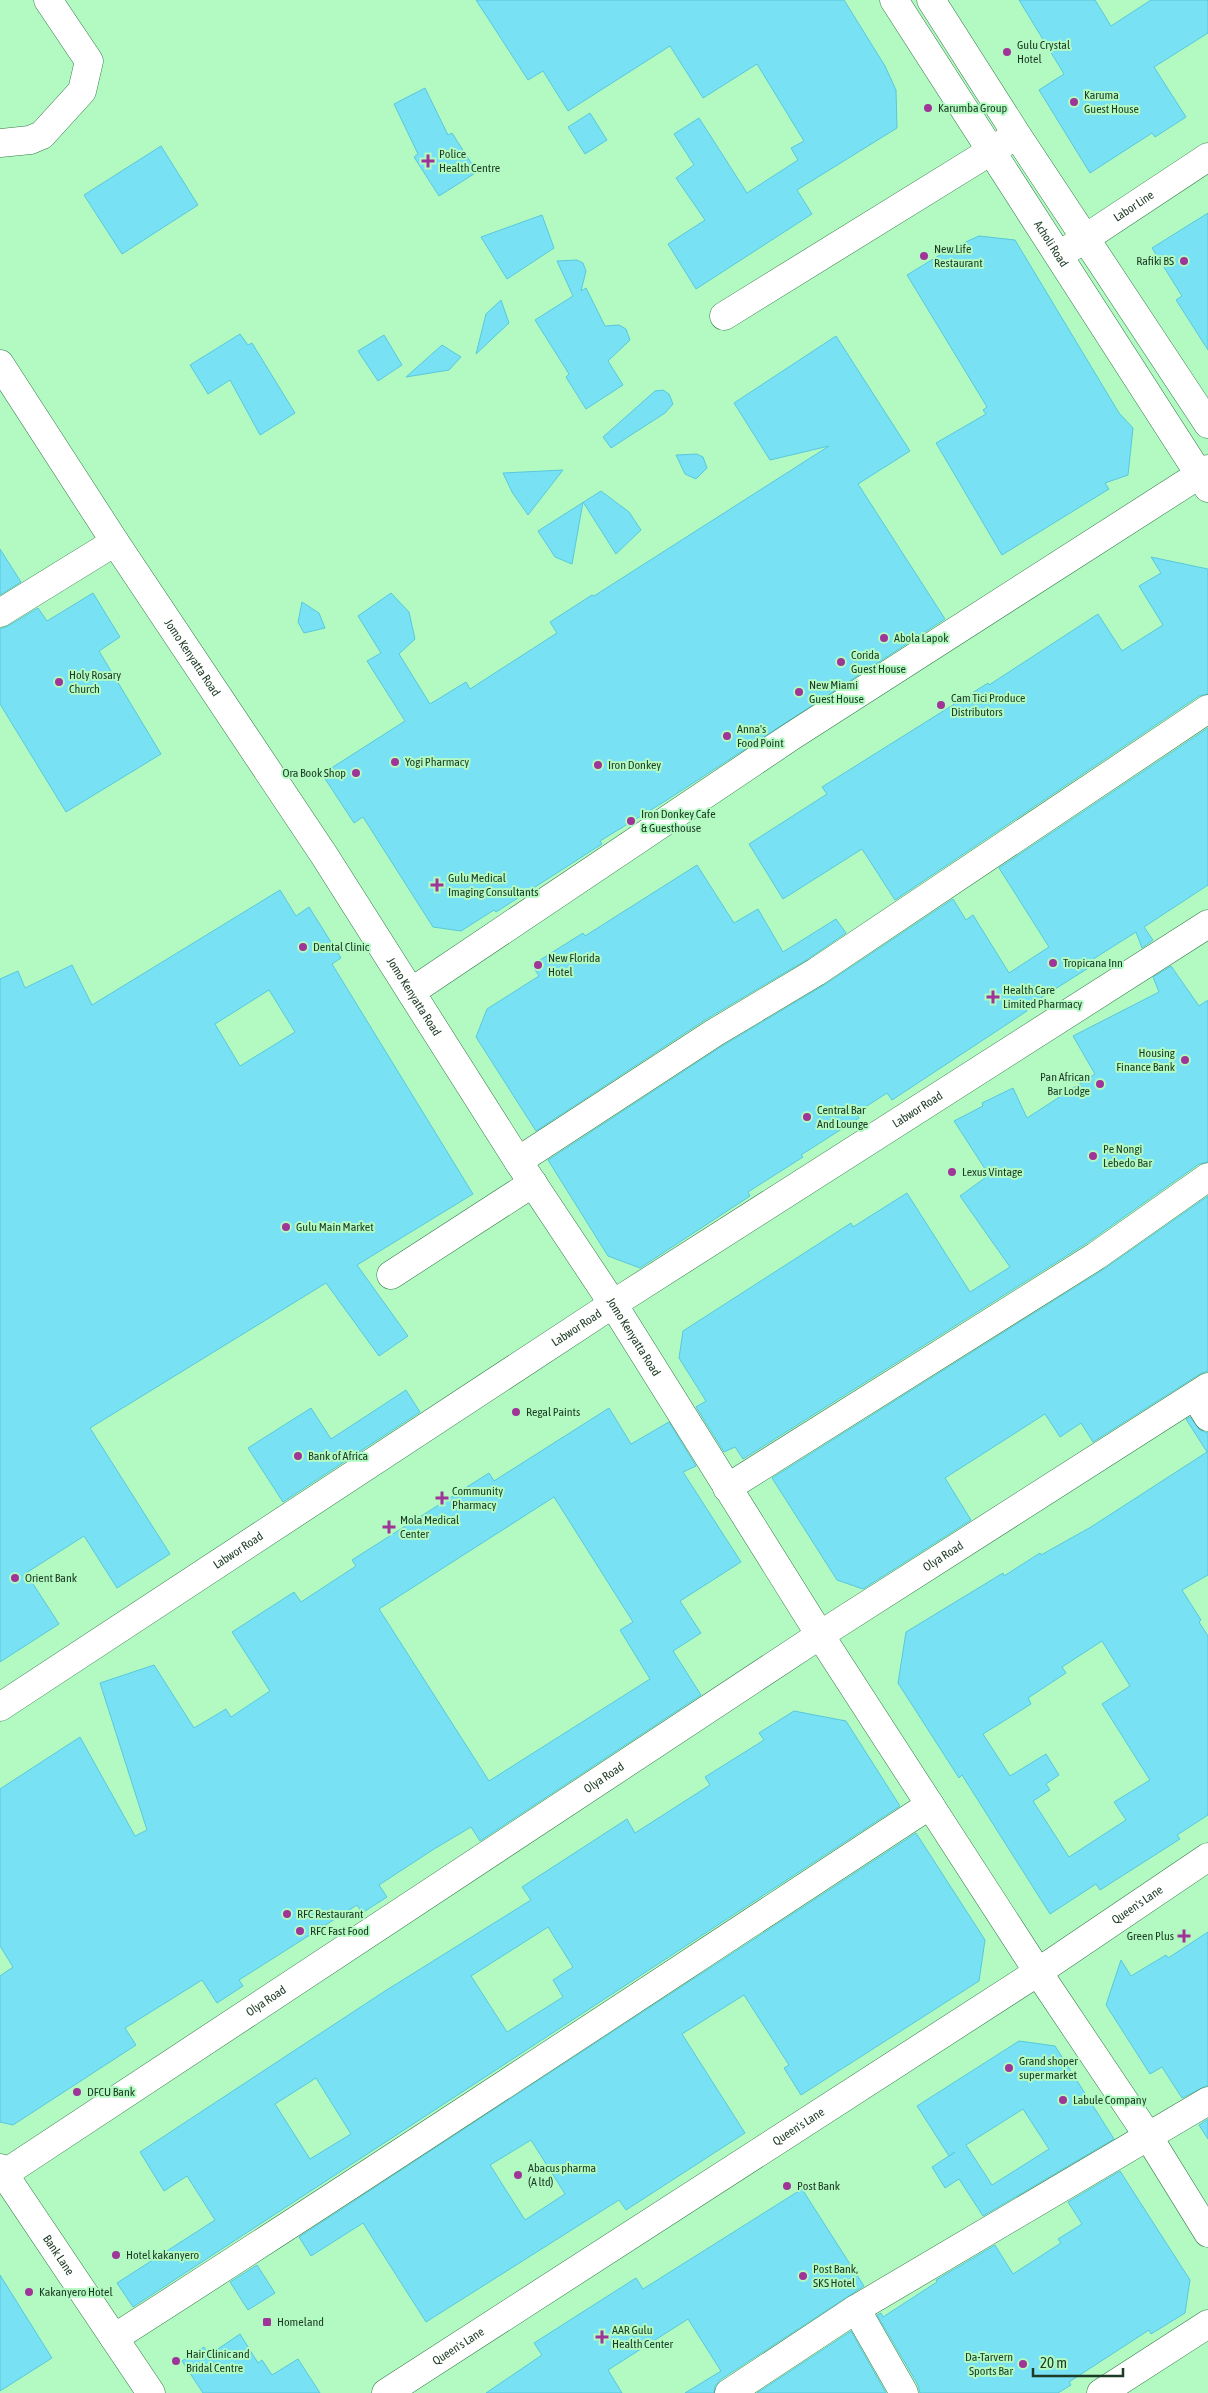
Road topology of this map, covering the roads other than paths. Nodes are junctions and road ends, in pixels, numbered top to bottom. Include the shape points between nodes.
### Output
1 (48, 0) edge
2 (894, 0) edge
3 (931, 0) edge
4 (1017, 135) junction
5 (0, 143) edge
6 (992, 152) junction
7 (1208, 157) edge
8 (1086, 238) junction
9 (1058, 256) junction
10 (724, 316) dead end
11 (0, 364) edge
12 (1208, 424) edge
13 (1205, 477) edge
14 (115, 542) junction
15 (0, 613) edge
16 (1208, 709) edge
17 (1208, 924) edge
18 (411, 992) junction
19 (526, 1172) junction
20 (1208, 1177) edge
21 (391, 1275) dead end
22 (613, 1304) junction
23 (1204, 1400) edge
24 (727, 1488) junction
25 (820, 1635) junction
26 (0, 1707) edge
27 (930, 1805) junction
28 (1208, 1857) edge
29 (1038, 1972) junction
30 (1208, 2101) edge
31 (1148, 2136) junction
32 (2, 2171) edge
33 (1208, 2233) edge
34 (856, 2309) junction
35 (1208, 2324) edge
36 (114, 2338) junction
37 (151, 2393) edge
38 (386, 2393) edge
39 (729, 2393) edge
40 (904, 2393) edge
41 (1101, 2393) edge

1 - 5 street via 89,61 82,91 42,135 30,140
2 - 6 street, Acholi Road
3 - 4 street
4 - 6 street
4 - 8 street
6 - 9 street, Acholi Road
6 - 10 street
7 - 8 street, Labor Line
8 - 9 street, Labor Line
8 - 12 street
9 - 13 street, Acholi Road
11 - 14 street, Jomo Kenyatta Road
13 - 18 street via 792,736
14 - 15 street
14 - 18 street, Jomo Kenyatta Road via 272,775
16 - 19 street via 816,972 714,1033
17 - 22 street, Labwor Road
18 - 19 street, Jomo Kenyatta Road
19 - 21 street
19 - 22 street, Jomo Kenyatta Road
20 - 24 street via 1096,1256
22 - 24 street, Jomo Kenyatta Road
22 - 26 street, Labwor Road
23 - 25 street, Olya Road
24 - 25 street, Jomo Kenyatta Road
25 - 27 street, Jomo Kenyatta Road
25 - 32 street, Olya Road
27 - 29 street, Jomo Kenyatta Road
27 - 36 street via 467,2107 354,2185
28 - 29 street, Queen's Lane
29 - 31 street, Jomo Kenyatta Road
29 - 38 street, Queen's Lane
30 - 31 street
31 - 33 street, Jomo Kenyatta Road
31 - 34 street
32 - 36 street, Bank Lane
34 - 39 street
34 - 40 street
35 - 41 street
36 - 37 street, Bank Lane

